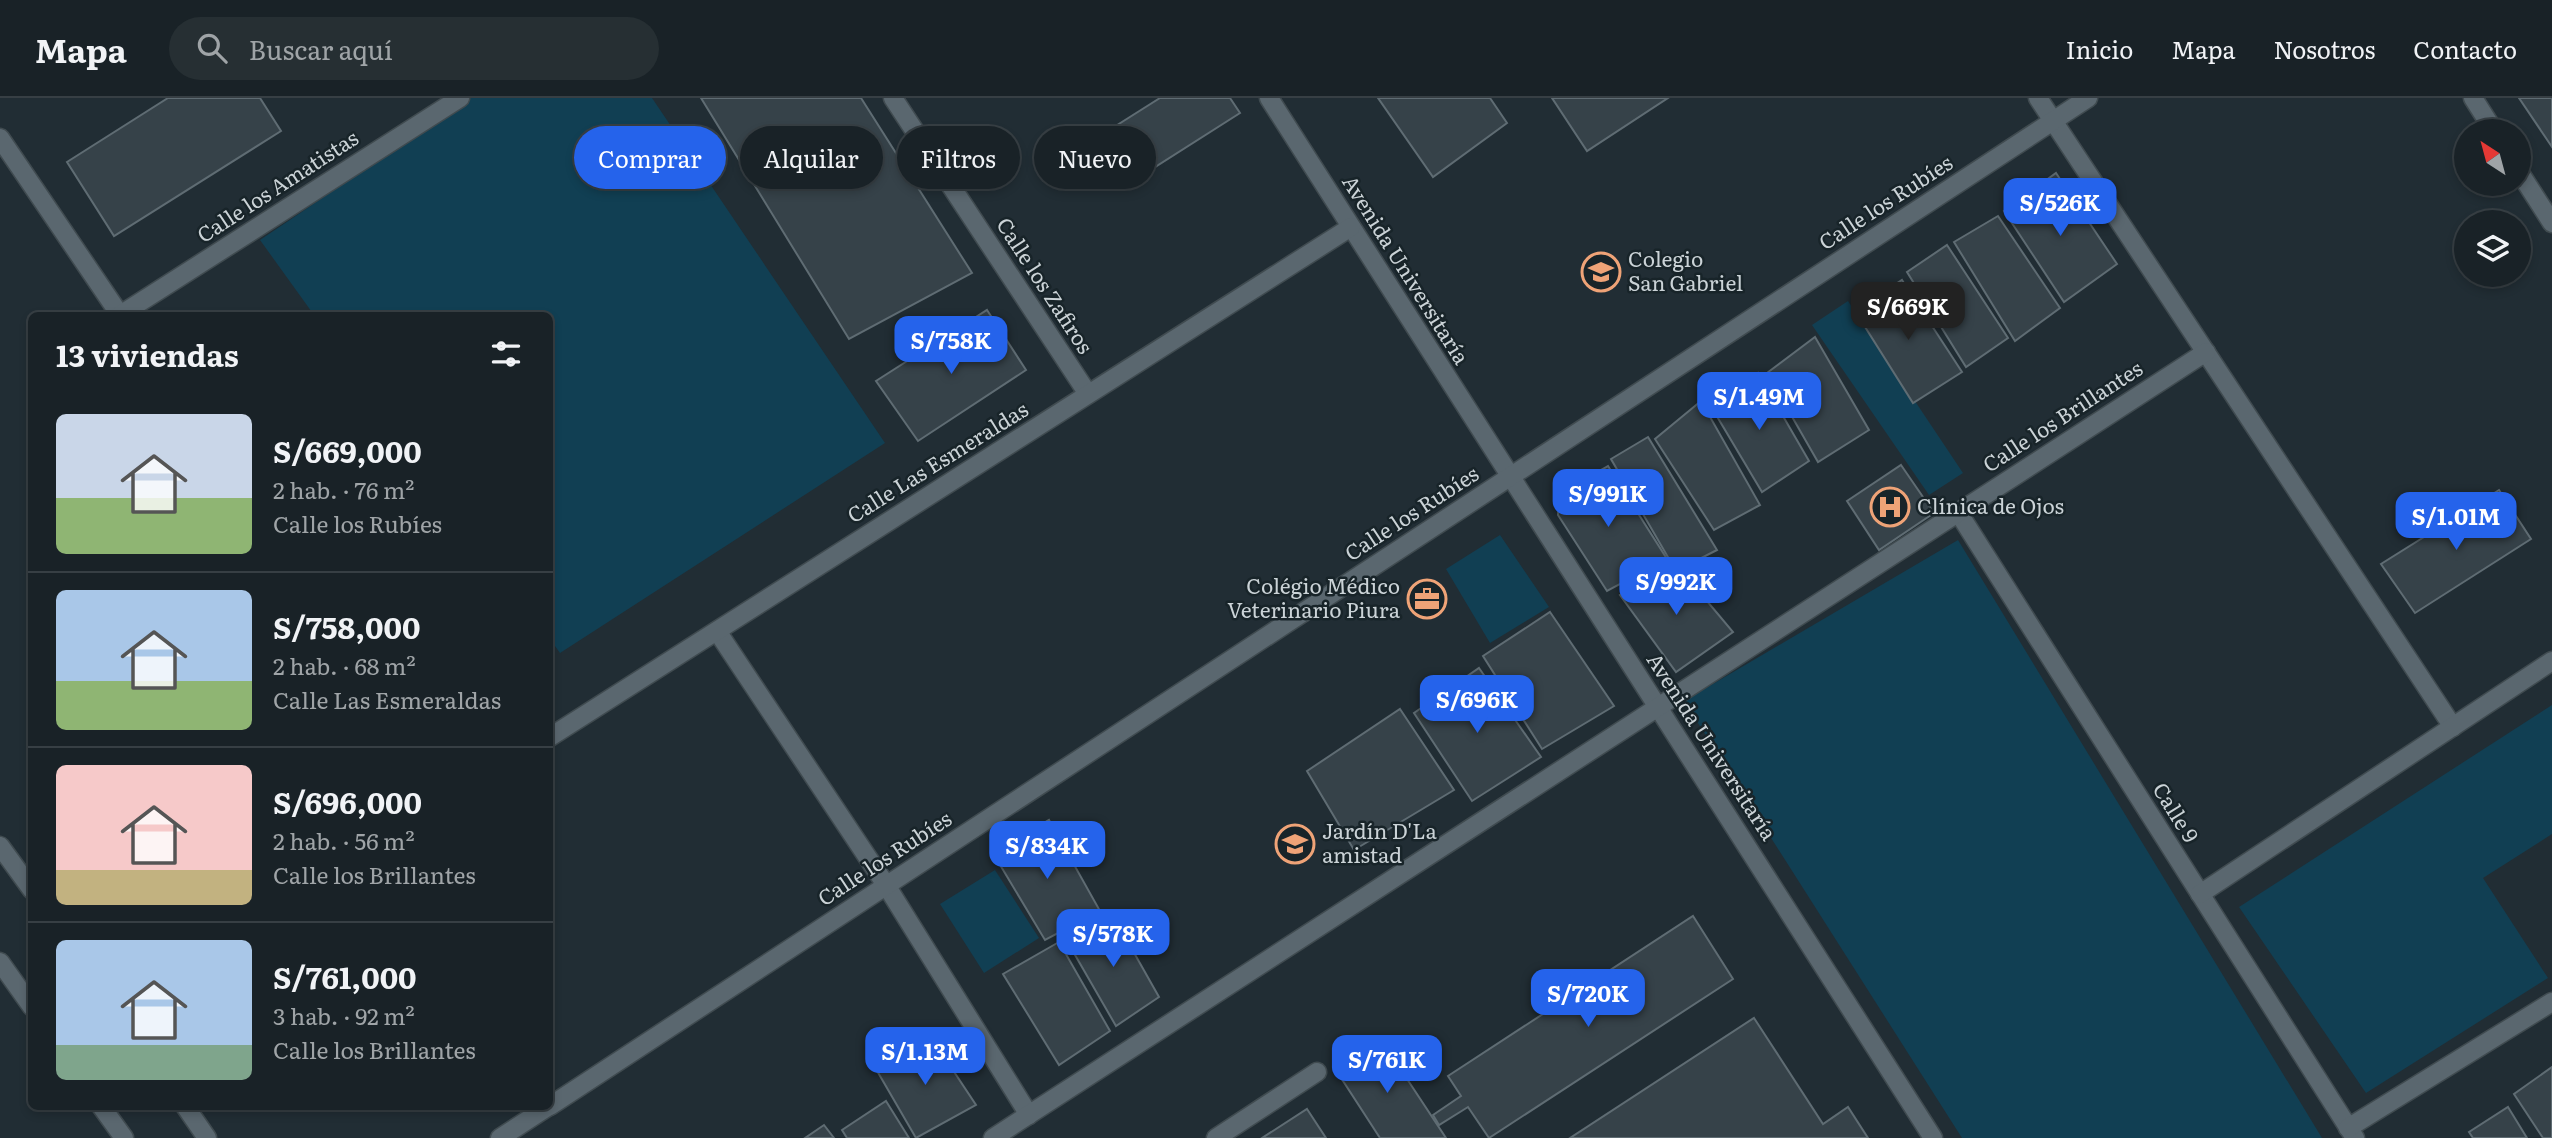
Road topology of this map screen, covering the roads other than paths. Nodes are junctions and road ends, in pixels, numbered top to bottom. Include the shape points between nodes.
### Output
1 (460, 98) edge
2 (893, 98) edge
3 (1269, 98) edge
4 (2038, 98) edge
5 (2088, 98) edge
6 (2473, 98) edge
7 (2486, 119) edge
8 (2053, 121) junction
9 (0, 138) edge
10 (2531, 190) edge
11 (2552, 223) edge
12 (1351, 227) junction
13 (118, 312) edge
14 (125, 312) edge
15 (2206, 352) junction
16 (1088, 394) junction
17 (1510, 477) junction
18 (1958, 512) junction
19 (717, 631) junction
20 (2552, 661) edge
21 (1660, 708) junction
22 (2453, 727) junction
23 (553, 735) edge
24 (0, 846) edge
25 (28, 884) edge
26 (886, 885) junction
27 (2200, 894) junction
28 (0, 962) edge
29 (28, 1001) edge
30 (2552, 1002) edge
31 (1317, 1072) dead end
32 (553, 1103) edge
33 (104, 1110) edge
34 (188, 1110) edge
35 (543, 1110) edge
36 (1029, 1115) junction
37 (2352, 1133) edge
38 (124, 1138) edge
39 (207, 1138) edge
40 (500, 1138) edge
41 (993, 1138) edge
42 (1216, 1138) edge
43 (1933, 1138) edge

1 - 14 street, Calle los Amatistas
2 - 16 street, Calle los Zafiros
3 - 12 street, Avenida Universitaría
4 - 8 street
5 - 8 street, Calle los Rubíes
6 - 7 street
8 - 15 street
8 - 17 street, Calle los Rubíes
9 - 13 street
10 - 11 street
12 - 16 street, Calle Las Esmeraldas
12 - 17 street, Avenida Universitaría
15 - 18 street, Calle los Brillantes
15 - 22 street
16 - 19 street, Calle Las Esmeraldas
17 - 21 street, Avenida Universitaría
17 - 26 street, Calle los Rubíes
18 - 21 street, Calle los Brillantes
18 - 27 street, Calle 9
19 - 23 street, Calle Las Esmeraldas
19 - 26 street
20 - 22 street
21 - 36 street, Calle los Brillantes
21 - 43 street, Avenida Universitaría
22 - 27 street
24 - 25 street
26 - 32 street, Calle los Rubíes
26 - 36 street
27 - 37 street, Calle 9
28 - 29 street
30 - 37 street
31 - 42 street
33 - 38 street
34 - 39 street
35 - 40 street, Calle los Rubíes
36 - 41 street, Calle los Brillantes

